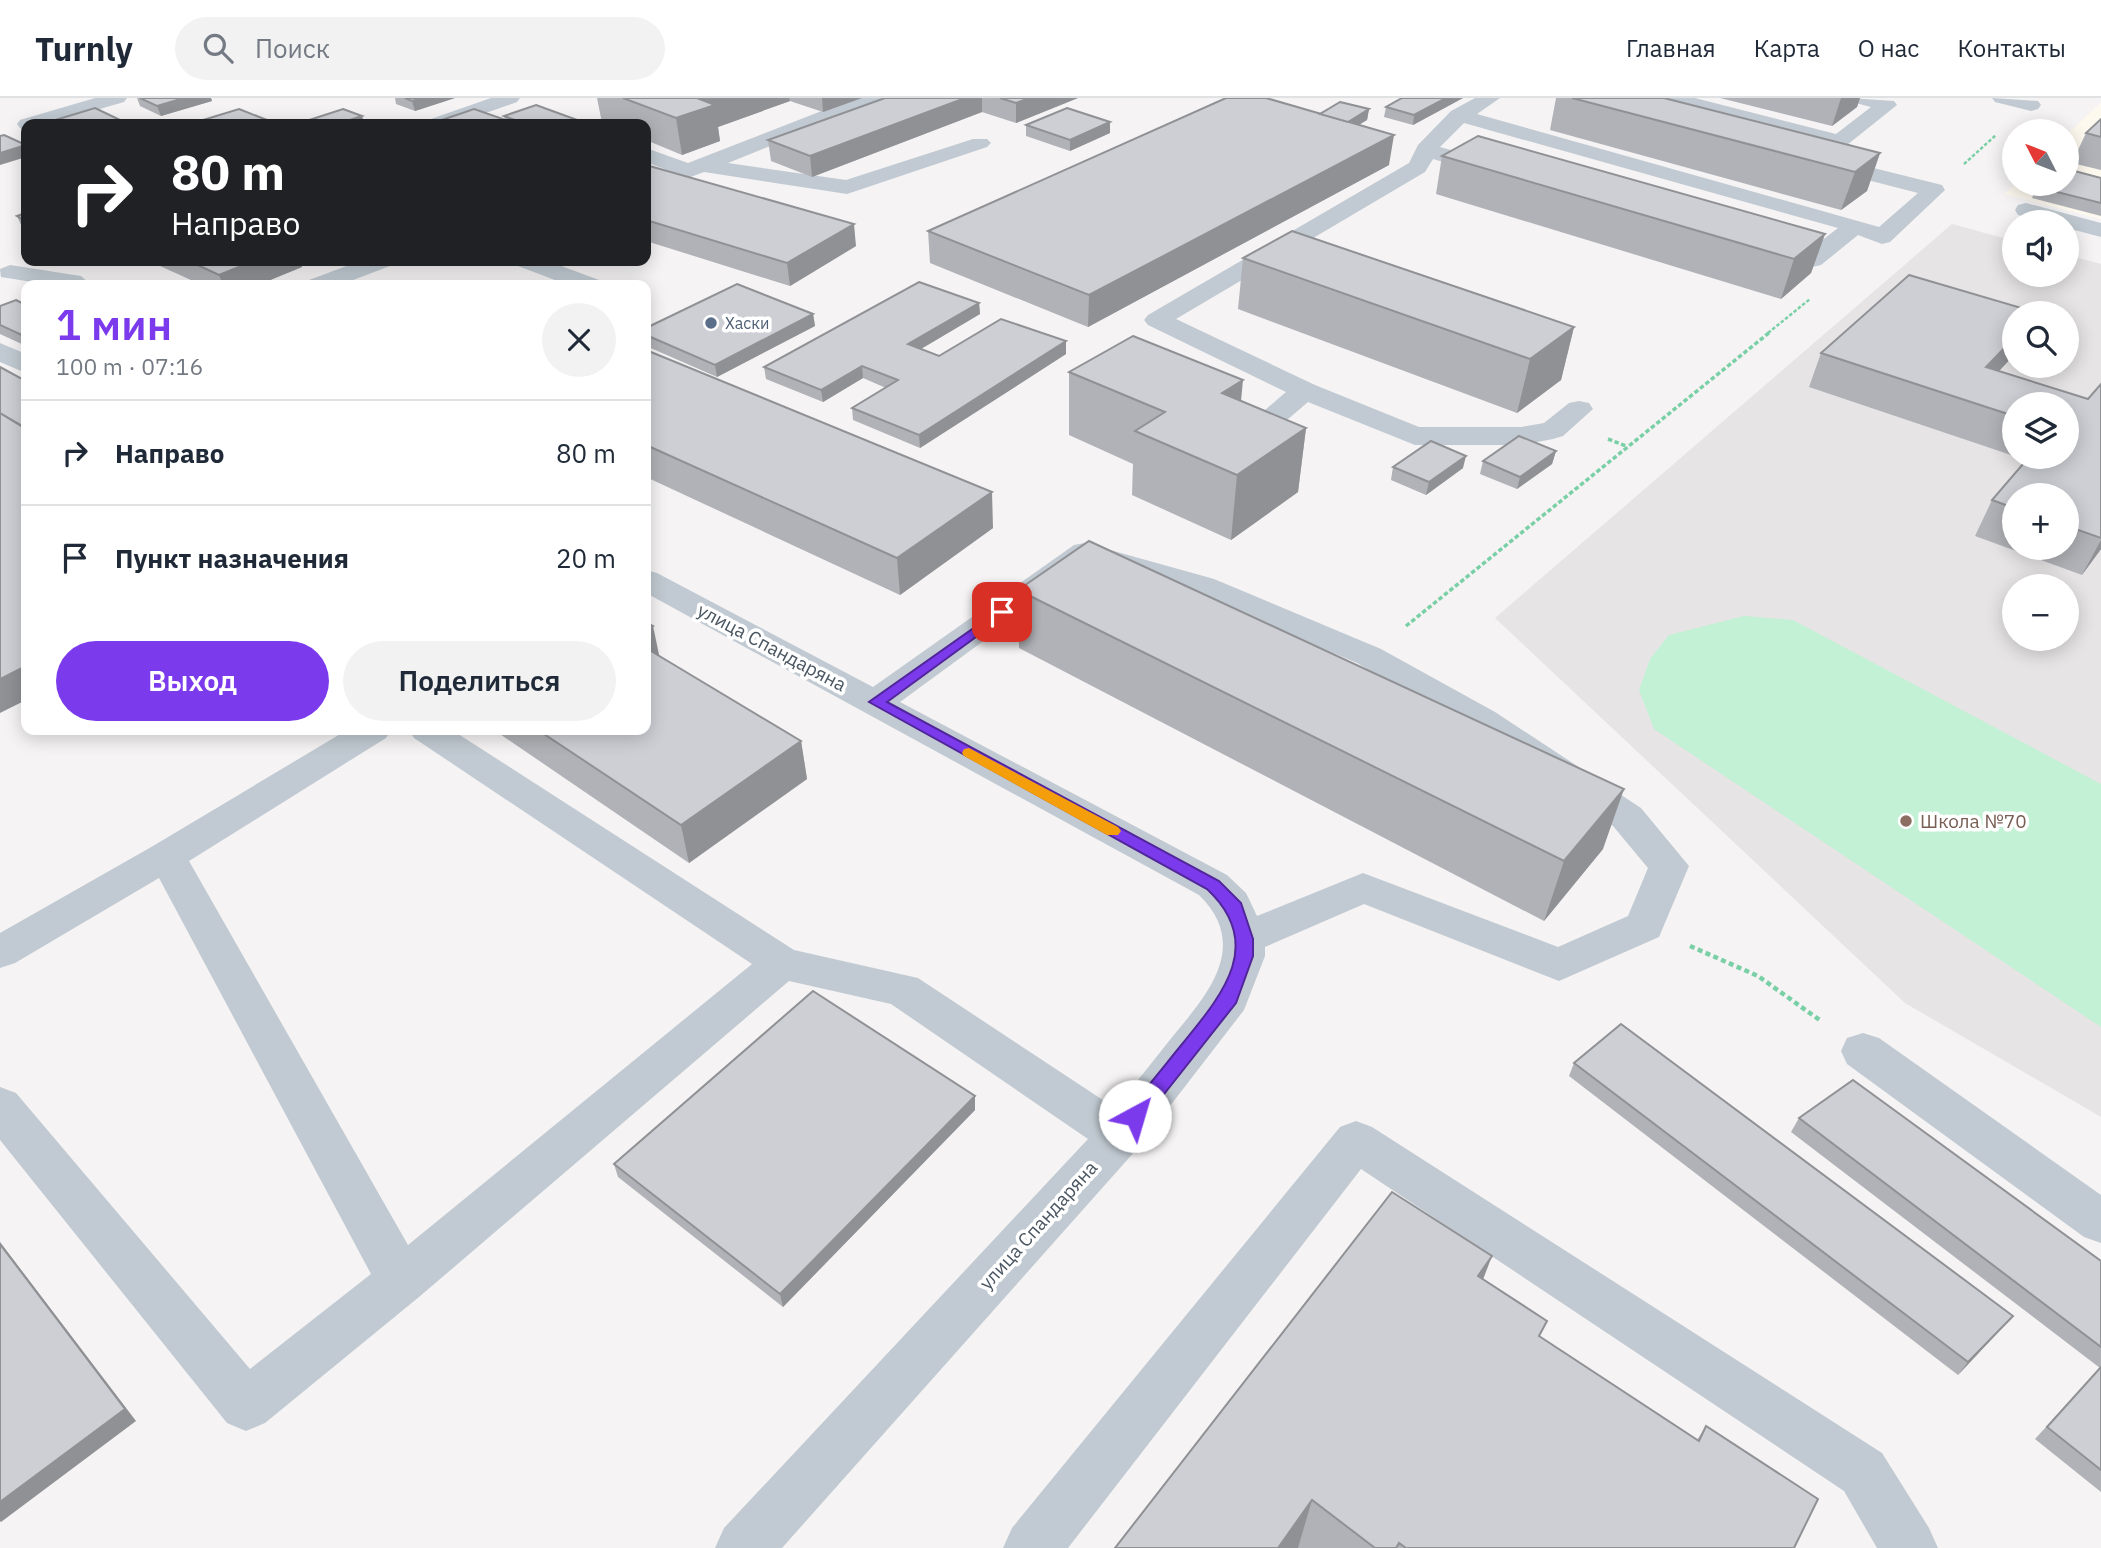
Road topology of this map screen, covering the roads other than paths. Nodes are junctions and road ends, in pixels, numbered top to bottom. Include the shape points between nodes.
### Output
1 (64, 98) edge
2 (117, 98) edge
3 (873, 98) edge
4 (1490, 98) edge
5 (1671, 98) edge
6 (1859, 98) edge
7 (2002, 98) edge
8 (507, 99) edge
9 (2031, 104) road end
10 (84, 108) junction
11 (529, 110) edge
12 (1458, 115) junction
13 (46, 119) edge
14 (449, 119) edge
15 (980, 143) dead end
16 (1426, 150) junction
17 (1803, 156) edge
18 (651, 157) edge
19 (699, 165) junction
20 (1519, 177) edge
21 (2079, 224) edge
22 (1856, 226) junction
23 (2101, 230) edge
24 (1745, 241) edge
25 (26, 266) edge
26 (368, 266) edge
27 (540, 266) edge
28 (5, 273) edge
29 (46, 280) edge
30 (331, 280) edge
31 (577, 280) edge
32 (0, 351) edge
33 (21, 362) edge
34 (1305, 390) junction
35 (1578, 409) dead end
36 (1264, 423) edge
37 (651, 583) edge
38 (876, 702) junction
39 (365, 735) edge
40 (435, 735) edge
41 (167, 856) junction
42 (1244, 939) junction
43 (0, 952) edge
44 (782, 962) junction
45 (1863, 1051) road end
46 (0, 1106) edge
47 (1120, 1136) junction
48 (2101, 1222) edge
49 (401, 1281) junction
50 (744, 1548) edge
51 (1032, 1548) edge
52 (1909, 1548) edge

1 - 10 street
2 - 10 street
3 - 19 street
4 - 12 street
5 - 6 street via 1840,141 1887,105
7 - 9 street
8 - 11 street
8 - 14 street
10 - 13 street
12 - 16 street
12 - 22 street
15 - 19 street via 847,187
16 - 20 street
16 - 34 street via 1417,167 1157,320
17 - 22 street via 1934,190 1882,237
18 - 19 street via 688,171
21 - 23 street
22 - 24 street via 1812,260
25 - 28 street
26 - 30 street
27 - 31 street
28 - 29 street
32 - 33 street
34 - 35 street via 1415,436 1521,436 1553,430
34 - 36 street
37 - 38 street, улица Спандаряна
38 - 42 street, улица Спандаряна via 1213,885 1232,903
38 - 42 street via 1085,552 1203,586 1369,656 1482,720 1627,817 1669,866 1644,926 1559,965 1363,888
39 - 41 street
40 - 44 street
41 - 43 street
41 - 49 street
42 - 47 street, улица Спандаряна via 1244,956 1229,998
44 - 47 street via 903,990
44 - 49 street
45 - 48 street
46 - 49 street via 246,1405
47 - 50 street, улица Спандаряна
51 - 52 street via 1356,1141 1863,1472

